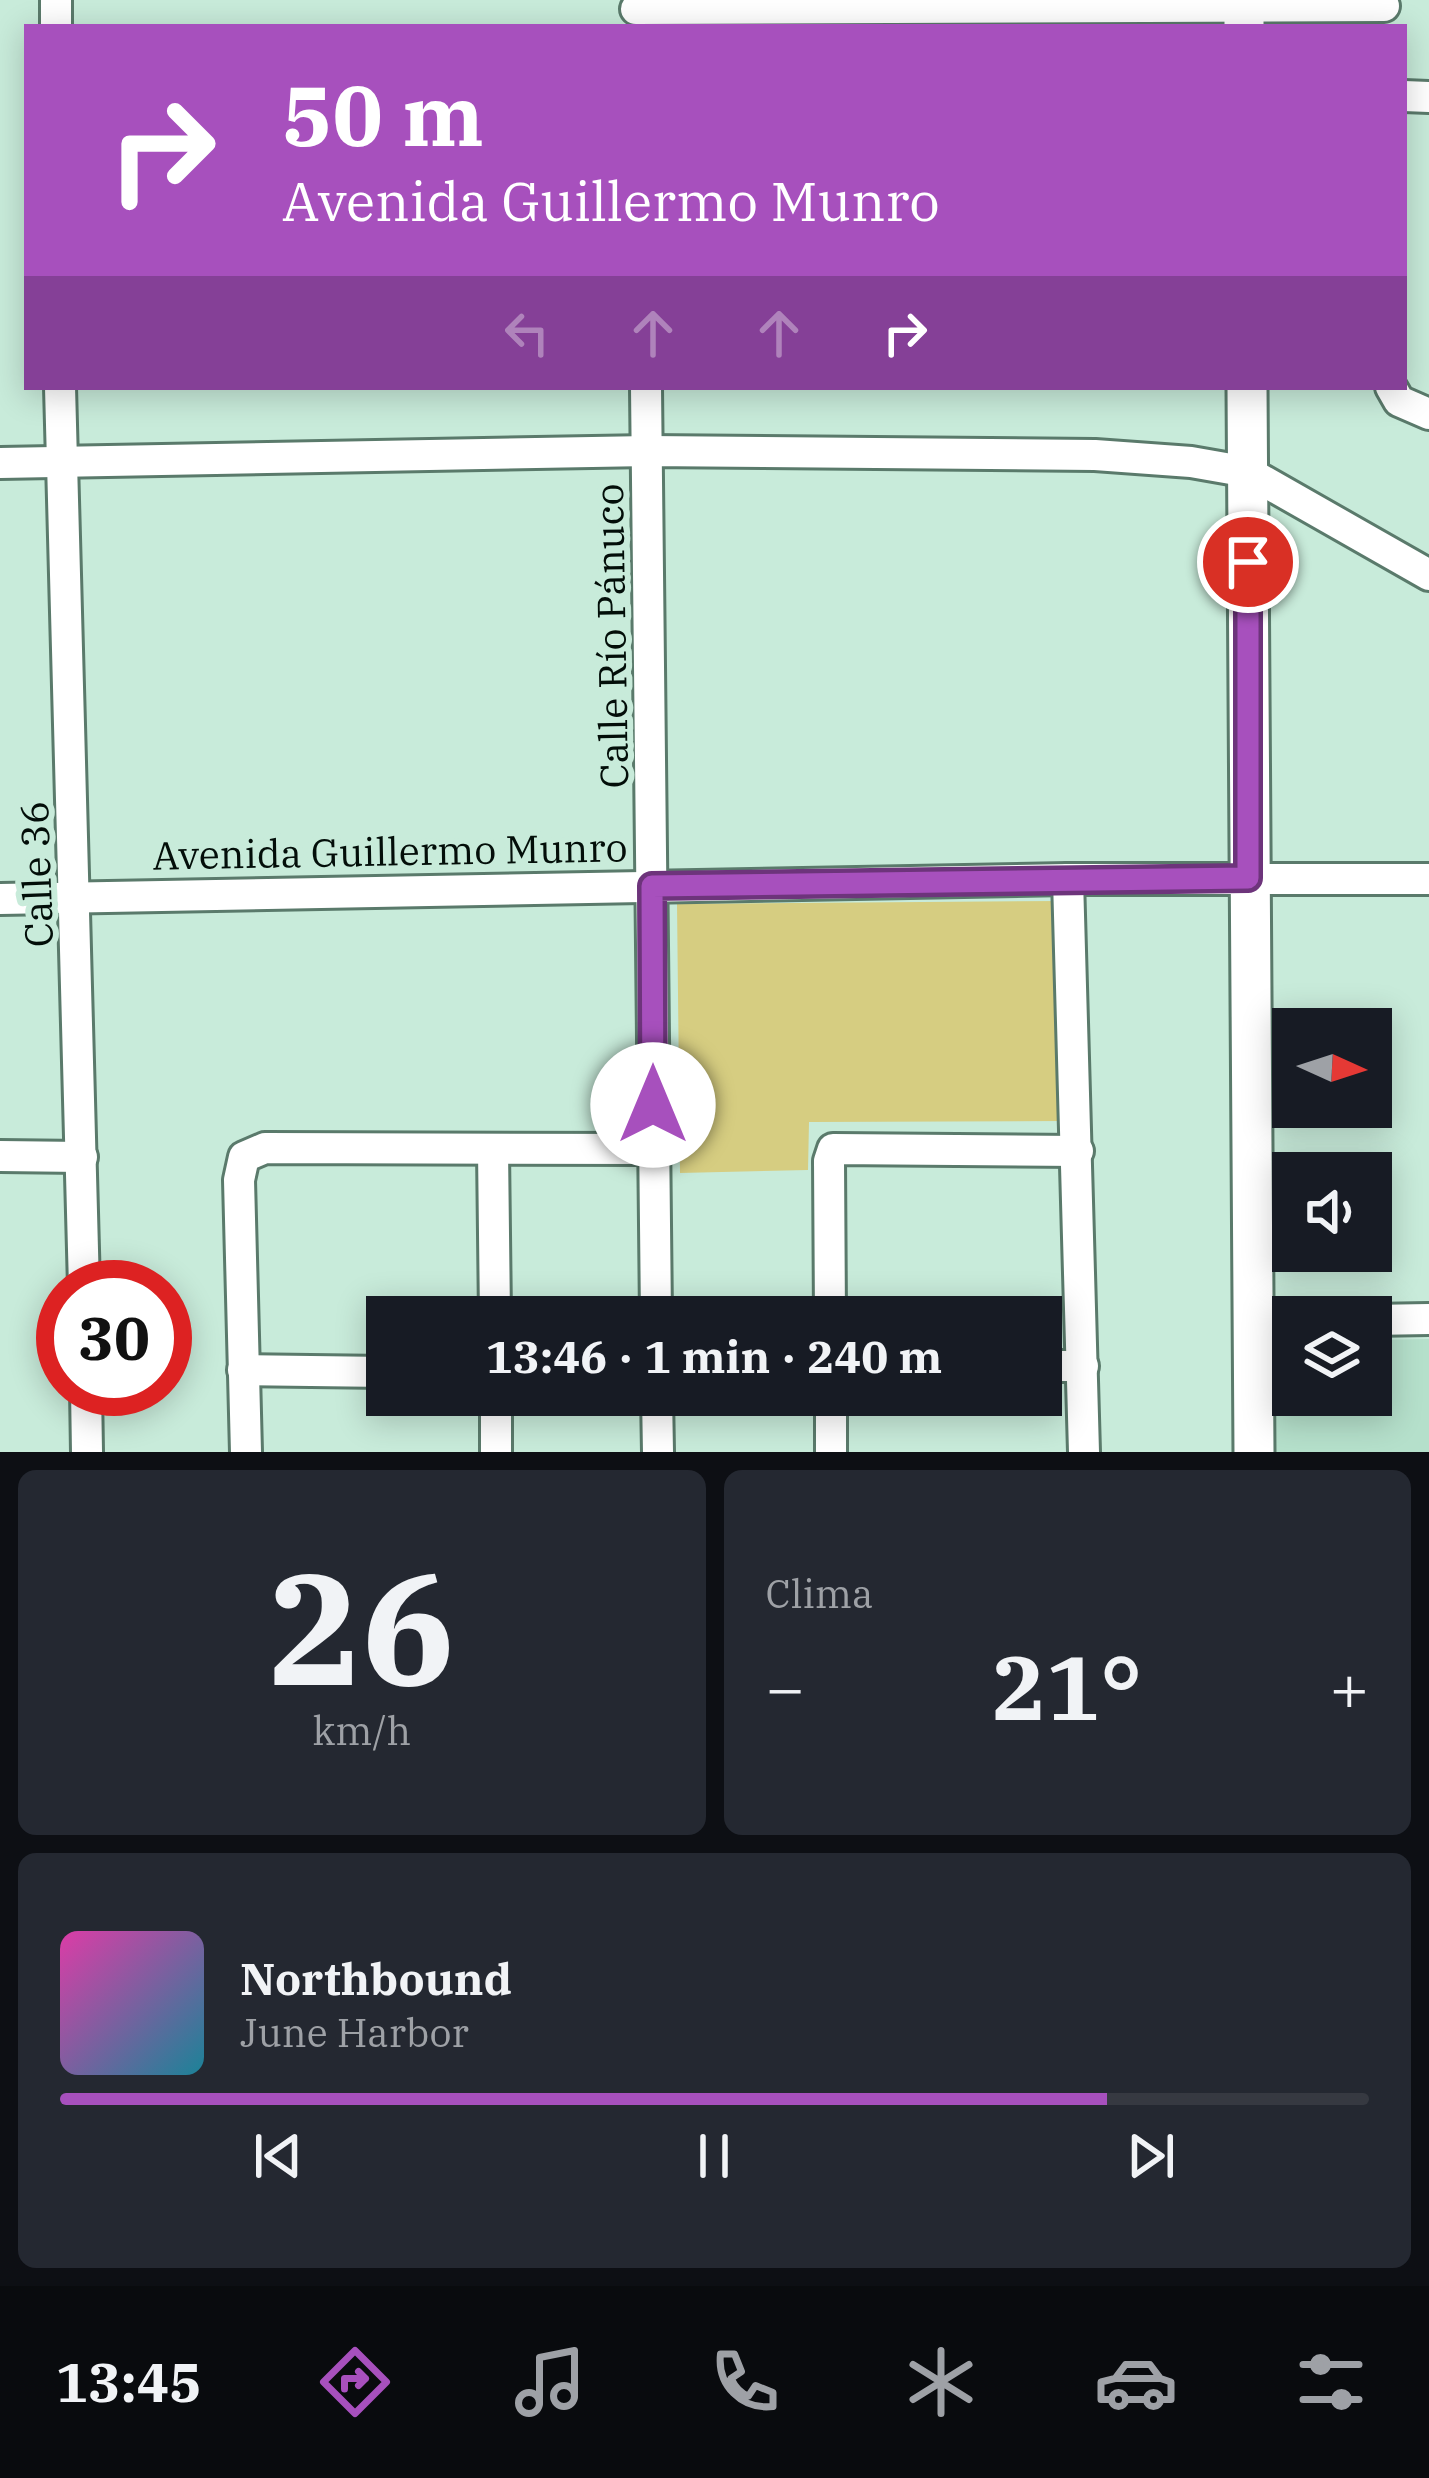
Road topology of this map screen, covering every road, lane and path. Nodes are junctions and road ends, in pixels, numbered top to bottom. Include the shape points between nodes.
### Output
1 (943, 4) edge
2 (1244, 11) edge
3 (1384, 11) edge
4 (636, 12) edge
5 (60, 390) edge
6 (646, 390) edge
7 (1247, 390) edge
8 (1393, 390) edge
9 (1429, 414) edge
10 (648, 452) junction
11 (61, 462) junction
12 (0, 463) edge
13 (1248, 472) junction
14 (1429, 575) edge
15 (1248, 878) junction
16 (1068, 879) junction
17 (1429, 879) edge
18 (652, 886) junction
19 (76, 895) junction
20 (0, 899) edge
21 (653, 1149) junction
22 (494, 1150) junction
23 (1078, 1151) junction
24 (0, 1156) edge
25 (82, 1157) junction
26 (84, 1260) edge
27 (495, 1296) edge
28 (656, 1296) edge
29 (830, 1296) edge
30 (1272, 1303) edge
31 (1429, 1319) edge
32 (1392, 1320) edge
33 (1272, 1328) edge
34 (1062, 1366) edge
35 (1083, 1366) junction
36 (243, 1370) junction
37 (366, 1372) edge
38 (86, 1416) edge
39 (496, 1416) edge
40 (657, 1416) edge
41 (831, 1416) edge
42 (87, 1452) edge
43 (246, 1452) edge
44 (496, 1452) edge
45 (658, 1452) edge
46 (831, 1452) edge
47 (1084, 1452) edge
48 (1254, 1452) edge

1 - 2 street
1 - 4 street
2 - 3 street
5 - 11 street, Calle 36
6 - 10 street, Calle Río Pánuco
7 - 13 street
8 - 9 street
10 - 11 street
10 - 13 street via 1095,455
10 - 18 street, Calle Río Pánuco
11 - 12 street
11 - 19 street, Calle 36
13 - 14 street
13 - 15 street
15 - 16 street, Avenida Guillermo Munro
15 - 17 street, Avenida Guillermo Munro
15 - 30 street
16 - 18 street, Avenida Guillermo Munro
16 - 23 street
18 - 19 street, Avenida Guillermo Munro
18 - 21 street, Calle Río Pánuco
19 - 20 street, Avenida Guillermo Munro
19 - 25 street, Calle 36
21 - 22 street
21 - 28 street, Calle Río Pánuco
22 - 27 street
22 - 36 street via 266,1148 244,1157
23 - 29 street via 836,1148 829,1161
23 - 35 street
24 - 25 street
25 - 26 street, Calle 36
31 - 32 street
33 - 48 street
34 - 35 street
35 - 47 street
36 - 37 street
36 - 43 street
38 - 42 street
39 - 44 street
40 - 45 street
41 - 46 street

